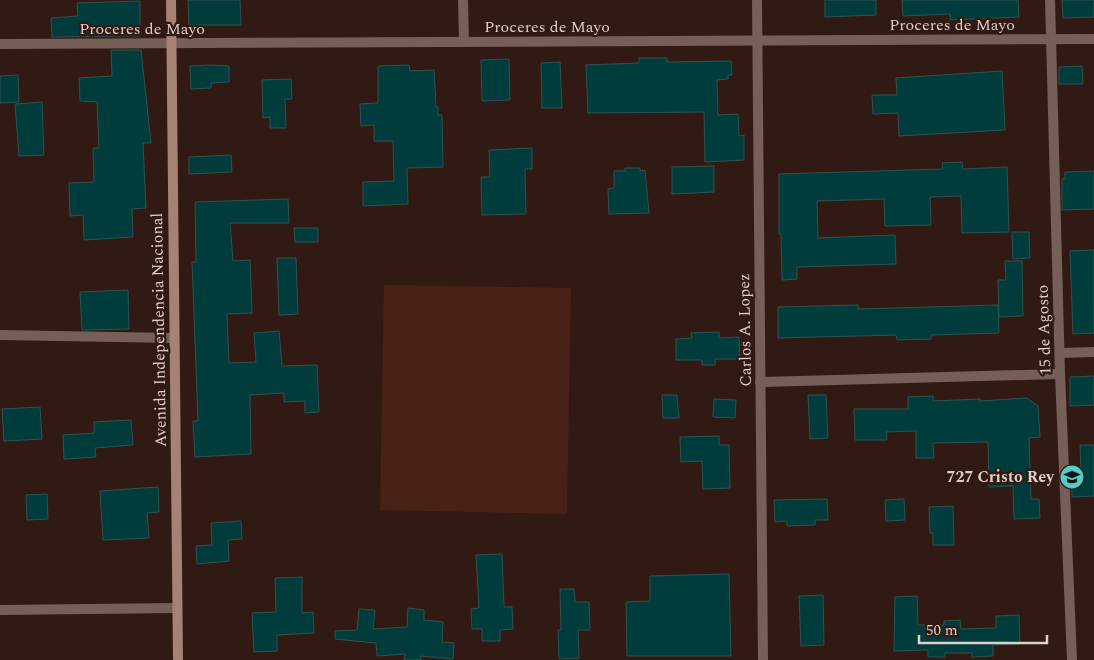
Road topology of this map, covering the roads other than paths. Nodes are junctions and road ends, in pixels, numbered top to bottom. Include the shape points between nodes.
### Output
1 (171, 0) edge
2 (464, 0) edge
3 (757, 0) edge
4 (1050, 0) edge
5 (757, 40) junction
6 (1050, 40) junction
7 (1094, 40) edge
8 (464, 42) junction
9 (0, 44) edge
10 (172, 44) junction
11 (0, 335) edge
12 (174, 338) junction
13 (1094, 352) edge
14 (1060, 353) junction
15 (1060, 374) junction
16 (760, 382) junction
17 (177, 608) junction
18 (0, 610) edge
19 (178, 660) edge
20 (762, 660) edge
21 (1072, 660) edge

1 - 10 main road, Avenida Independencia Nacional
2 - 8 street
3 - 5 street, Carlos A. Lopez
4 - 6 street, 15 de Agosto
5 - 6 street, Proceres de Mayo
5 - 8 street, Proceres de Mayo
5 - 16 street, Carlos A. Lopez
6 - 7 street, Proceres de Mayo
6 - 14 street, 15 de Agosto
8 - 10 street, Proceres de Mayo
9 - 10 street, Proceres de Mayo
10 - 12 main road, Avenida Independencia Nacional
11 - 12 street
12 - 17 main road, Avenida Independencia Nacional
13 - 14 street
14 - 15 street, 15 de Agosto
15 - 16 street
15 - 21 street, 15 de Agosto
16 - 20 street, Carlos A. Lopez
17 - 18 street
17 - 19 main road, Avenida Independencia Nacional

